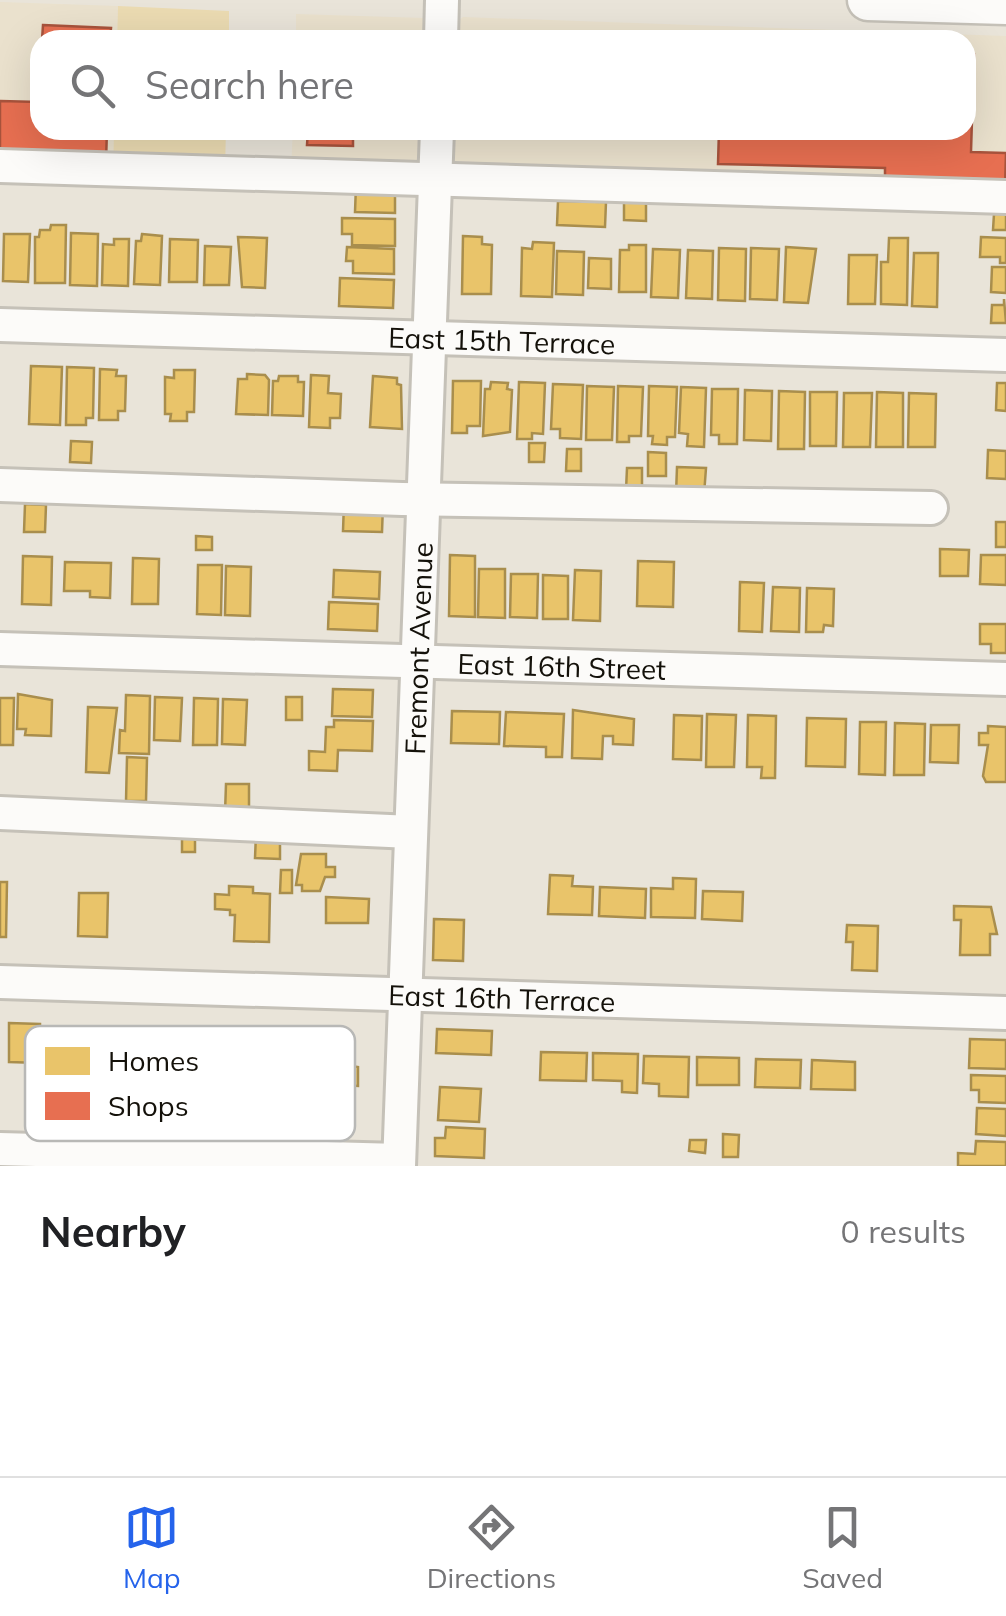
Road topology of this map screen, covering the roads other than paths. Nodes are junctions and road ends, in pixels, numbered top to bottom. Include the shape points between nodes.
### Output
1 (442, 0) edge
2 (868, 0) edge
3 (995, 3) edge
4 (441, 30) edge
5 (438, 140) edge
6 (0, 166) edge
7 (436, 180) junction
8 (1006, 197) edge
9 (0, 325) edge
10 (430, 340) junction
11 (1006, 355) edge
12 (0, 485) edge
13 (424, 499) junction
14 (931, 508) dead end
15 (0, 649) edge
16 (418, 663) junction
17 (1006, 680) edge
18 (0, 813) edge
19 (411, 832) junction
20 (0, 982) edge
21 (405, 994) junction
22 (1006, 1013) edge
23 (0, 1149) edge
24 (399, 1163) edge

1 - 4 street
2 - 3 main road
5 - 7 street, Fremont Avenue
6 - 7 street
7 - 8 street
7 - 10 street, Fremont Avenue
9 - 10 street, East 15th Terrace
10 - 11 street, East 15th Terrace
10 - 13 street, Fremont Avenue
12 - 13 street
13 - 14 street
13 - 16 street, Fremont Avenue
15 - 16 street, East 16th Street
16 - 17 street, East 16th Street
16 - 19 street, Fremont Avenue
18 - 19 street
19 - 21 street, Fremont Avenue
20 - 21 street, East 16th Terrace
21 - 22 street, East 16th Terrace
21 - 24 street, Fremont Avenue
23 - 24 street

